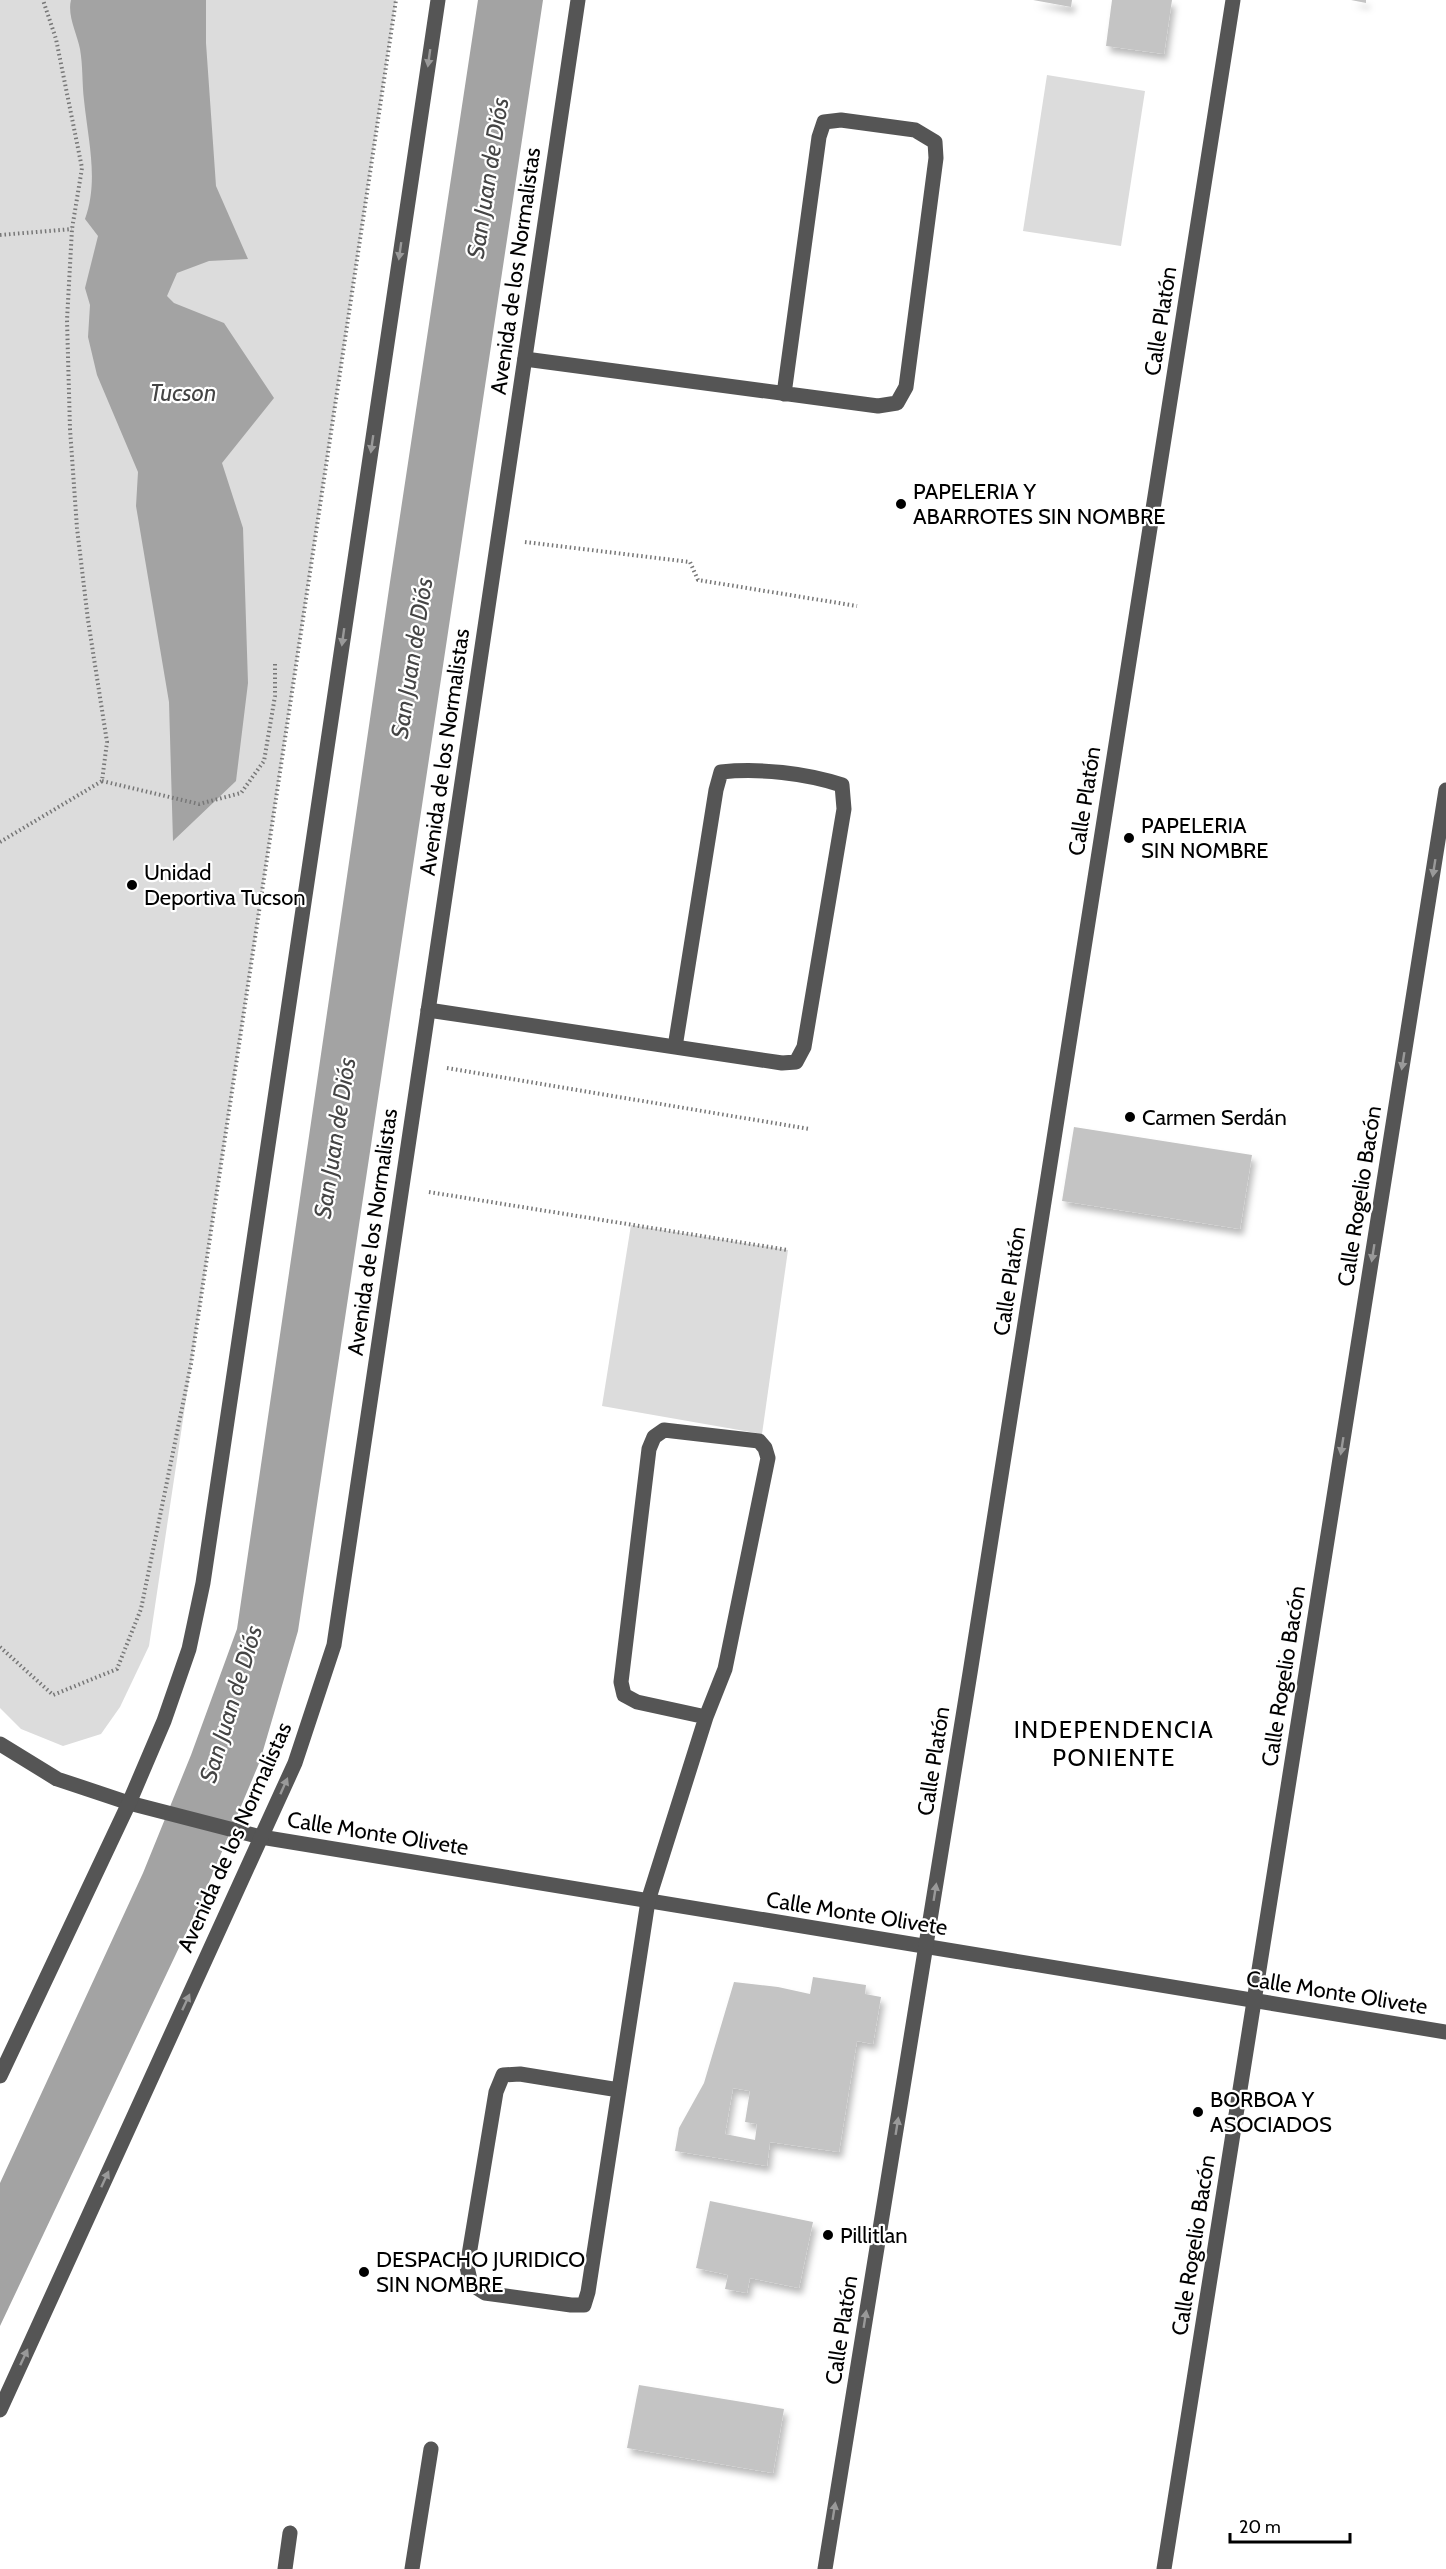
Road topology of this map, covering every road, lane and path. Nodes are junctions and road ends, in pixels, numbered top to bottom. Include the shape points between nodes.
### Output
1 (43, 0) edge
2 (396, 0) edge
3 (438, 0) edge
4 (578, 0) edge
5 (1233, 0) edge
6 (72, 229) junction
7 (0, 235) edge
8 (525, 359) junction
9 (784, 394) junction
10 (498, 539) junction
11 (857, 606) dead end
12 (275, 664) dead end
13 (102, 782) junction
14 (1446, 790) edge
15 (0, 842) edge
16 (428, 1010) junction
17 (675, 1047) junction
18 (420, 1064) junction
19 (809, 1129) dead end
20 (402, 1188) junction
21 (788, 1250) dead end
22 (0, 1647) edge
23 (706, 1717) junction
24 (0, 1744) edge
25 (129, 1803) junction
26 (254, 1835) junction
27 (648, 1901) junction
28 (926, 1948) junction
29 (1254, 2001) junction
30 (1446, 2032) edge
31 (0, 2076) edge
32 (619, 2090) junction
33 (0, 2410) edge
34 (431, 2449) dead end
35 (290, 2533) dead end
36 (285, 2569) edge
37 (412, 2569) edge
38 (825, 2569) edge
39 (1164, 2569) edge

1 - 6 path via 56,39 82,168
2 - 22 path via 191,1364 141,1609 117,1669 53,1695
3 -> 25 street via 203,1583 189,1649
4 - 8 street, Avenida de los Normalistas
28 -> 5 street, Calle Platón
6 - 7 path
6 - 13 path via 67,320 70,429 77,528 107,741
8 - 9 street
8 - 10 street, Avenida de los Normalistas
9 - 9 street via 878,406 897,403 906,387 936,158 934,142 915,130 841,120 824,122
10 - 11 path via 690,562 698,580
10 - 16 street, Avenida de los Normalistas
12 - 13 path via 275,696 264,761 241,794 199,804
13 - 15 path
14 -> 29 street, Calle Rogelio Bacón
16 - 17 street
16 - 18 street, Avenida de los Normalistas
17 - 17 street via 796,1062 804,1047 844,809 842,785 743,770 721,772
18 - 19 path
18 - 20 street, Avenida de los Normalistas
20 - 21 path
26 -> 20 street, Avenida de los Normalistas via 295,1763 334,1645
23 - 23 street via 725,1669 768,1458 759,1441 664,1430 654,1437 649,1449 621,1682 624,1695 638,1702
23 - 27 street
24 - 25 street, Calle Monte Olivete via 57,1779
25 - 26 street, Calle Monte Olivete
25 - 31 street
26 - 27 street, Calle Monte Olivete
33 -> 26 street, Avenida de los Normalistas
27 - 28 street, Calle Monte Olivete
27 - 32 street
28 - 29 street, Calle Monte Olivete
38 -> 28 street, Calle Platón
29 - 30 street, Calle Monte Olivete
29 - 39 street, Calle Rogelio Bacón
32 - 32 street via 584,2305 484,2294 471,2284 467,2267 496,2092 503,2075 520,2074
34 - 37 street
35 - 36 street

